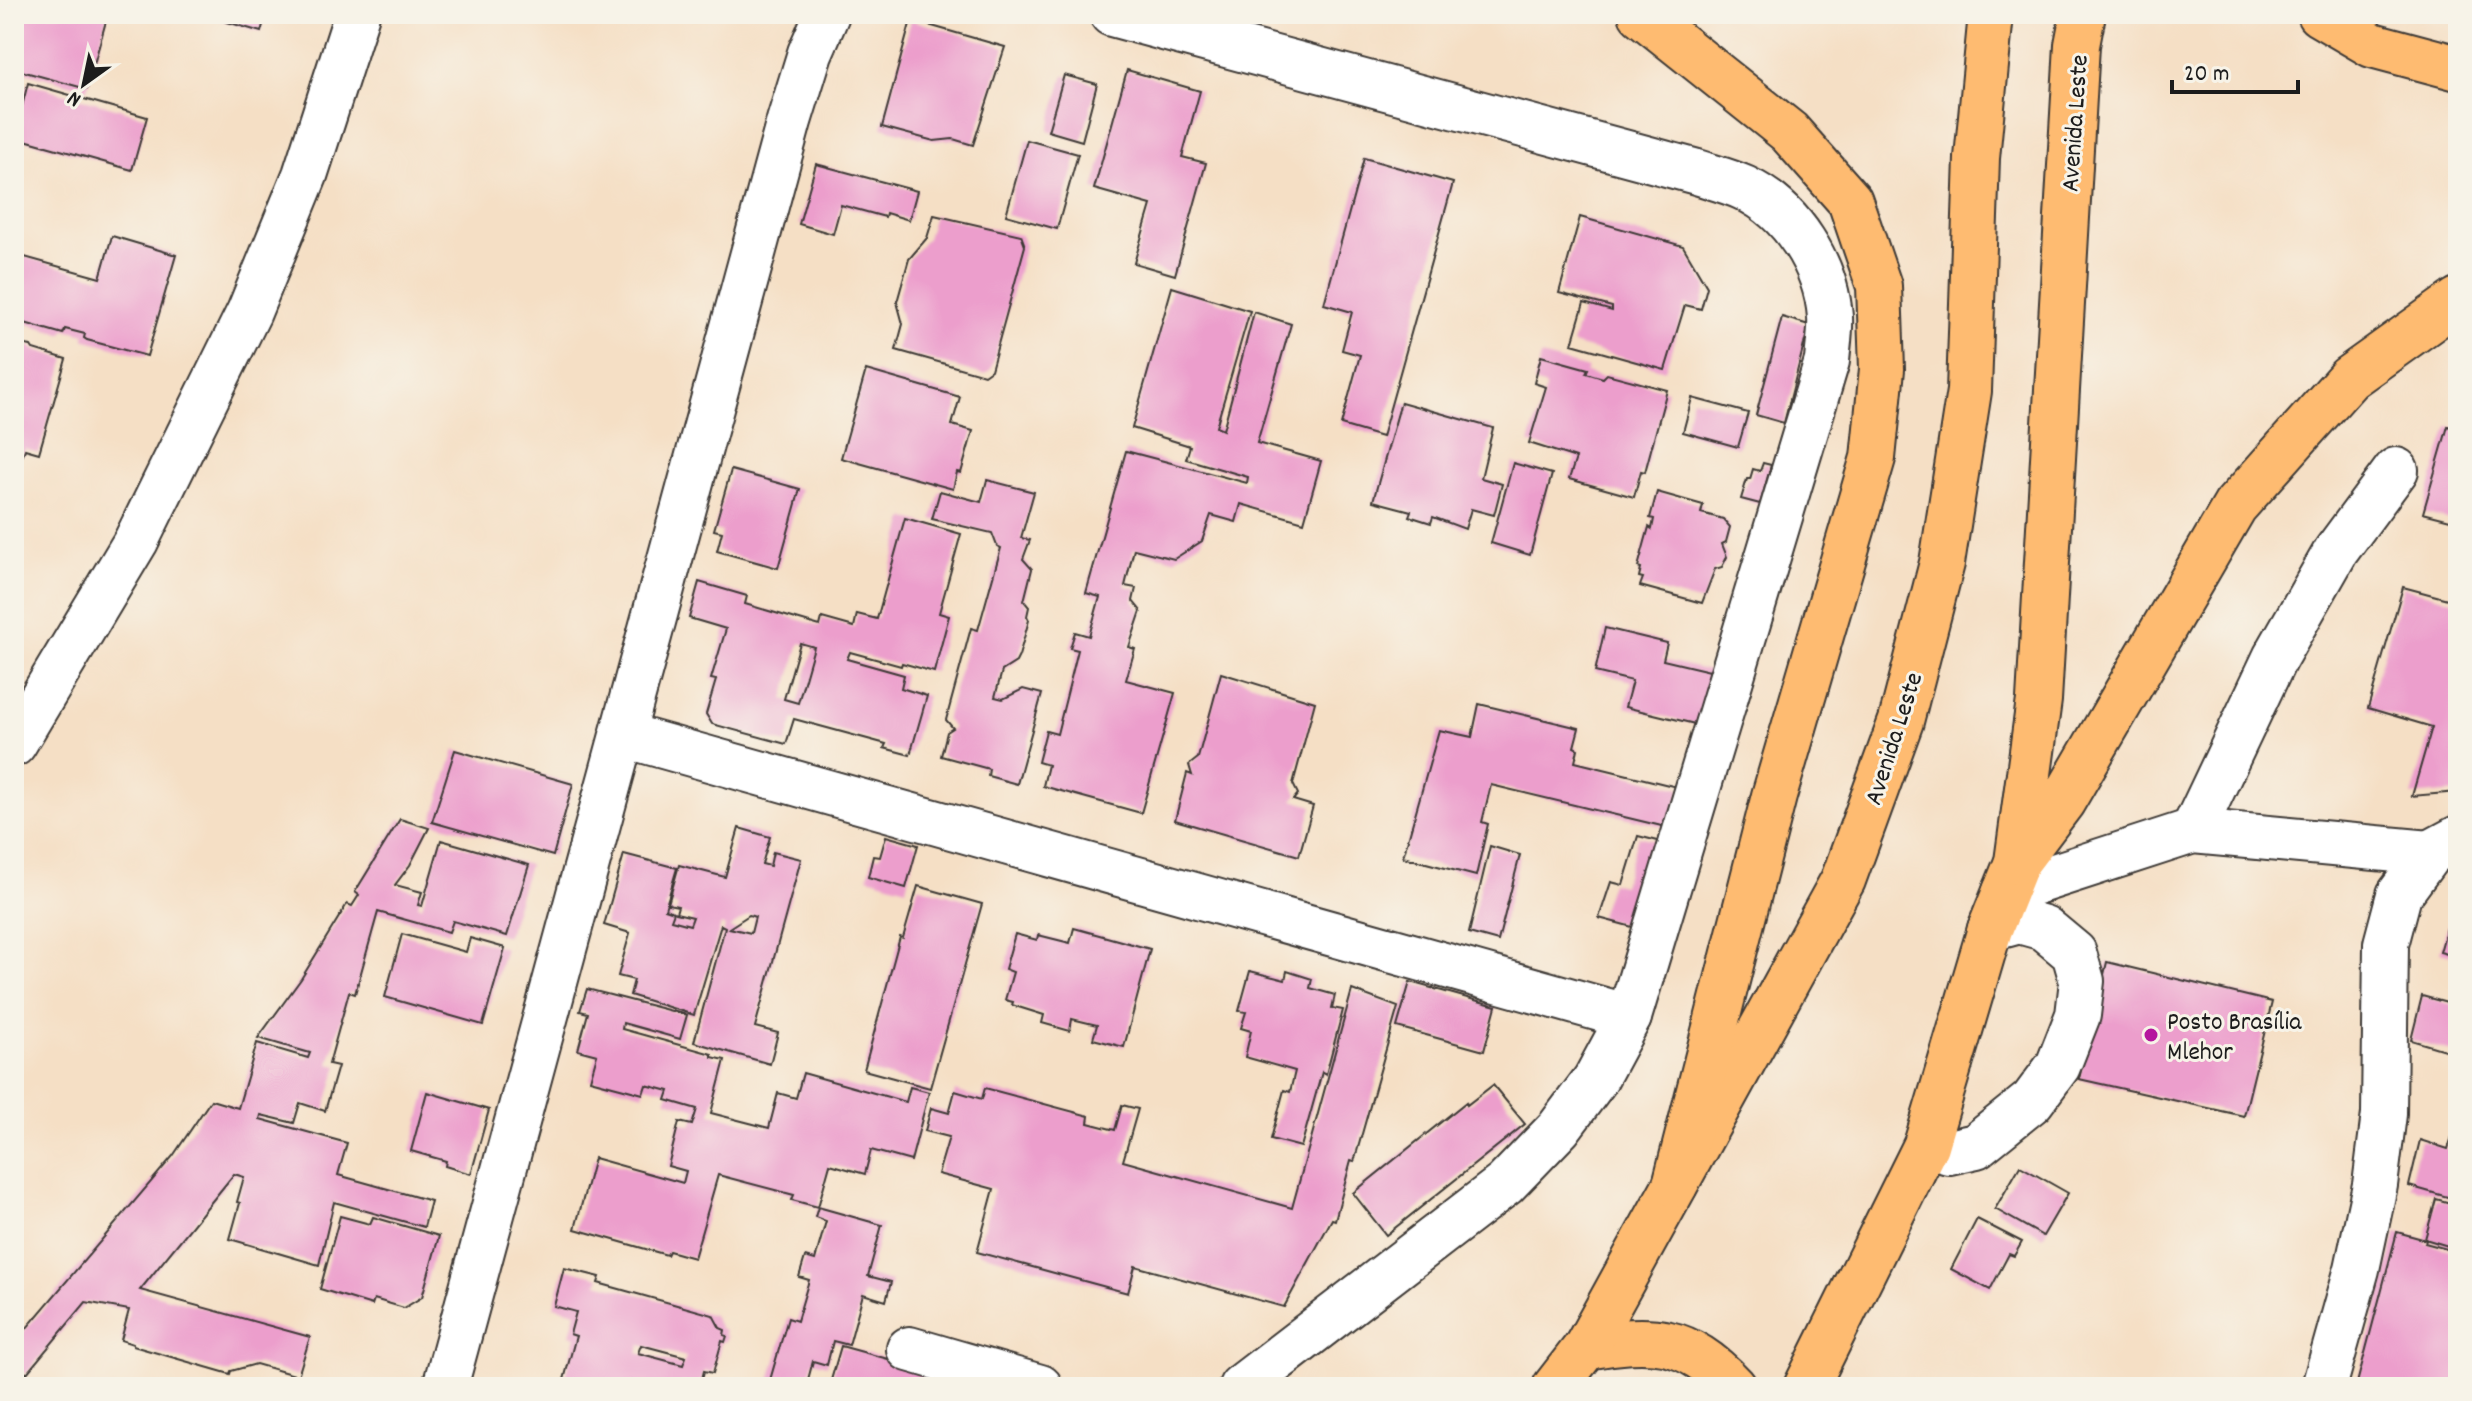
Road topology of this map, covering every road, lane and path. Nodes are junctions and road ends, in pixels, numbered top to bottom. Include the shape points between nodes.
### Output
1 (357, 14) edge
2 (827, 14) edge
3 (1112, 14) edge
4 (1641, 14) edge
5 (1991, 14) edge
6 (2083, 14) edge
7 (2319, 14) edge
8 (2458, 68) edge
9 (2458, 300) edge
10 (2396, 470) dead end
11 (624, 735) junction
12 (14, 744) edge
13 (2193, 831) junction
14 (2444, 845) edge
15 (2004, 895) junction
16 (1629, 1017) junction
17 (1926, 1145) junction
18 (1675, 1185) junction
19 (1586, 1347) junction
20 (909, 1349) dead end
21 (445, 1387) edge
22 (1040, 1387) edge
23 (1241, 1387) edge
24 (1555, 1387) edge
25 (1734, 1387) edge
26 (1806, 1387) edge
27 (2324, 1387) edge

1 - 12 street via 305,175 249,312 136,541
2 - 11 street via 789,121
3 - 16 street via 1744,188 1792,223 1817,263 1830,316 1827,361
4 - 18 main road via 1789,132 1850,201 1879,286 1882,369 1873,458 1774,796
5 - 18 main road, Avenida Leste via 1977,158 1969,391 1942,563 1901,721 1843,880
6 - 15 main road, Avenida Leste via 2077,45 2039,700
7 - 8 main road via 2372,45
9 - 15 main road via 2349,378 2235,506
10 - 13 street via 2336,551 2282,645
11 - 16 street
11 - 21 street
13 - 14 street
13 - 15 street
14 - 27 street via 2399,895 2386,944 2384,1114 2375,1185
15 - 17 main road, Avenida Leste
15 - 17 street via 2019,921 2044,928 2074,953 2082,981 2078,1015 2058,1066 2032,1101 1976,1146 1949,1152
16 - 23 street via 1595,1080 1559,1128 1505,1184
17 - 26 main road, Avenida Leste
18 - 19 main road, Avenida Leste
19 - 24 main road, Avenida Leste
19 - 25 main road via 1658,1340 1687,1349
20 - 22 street

